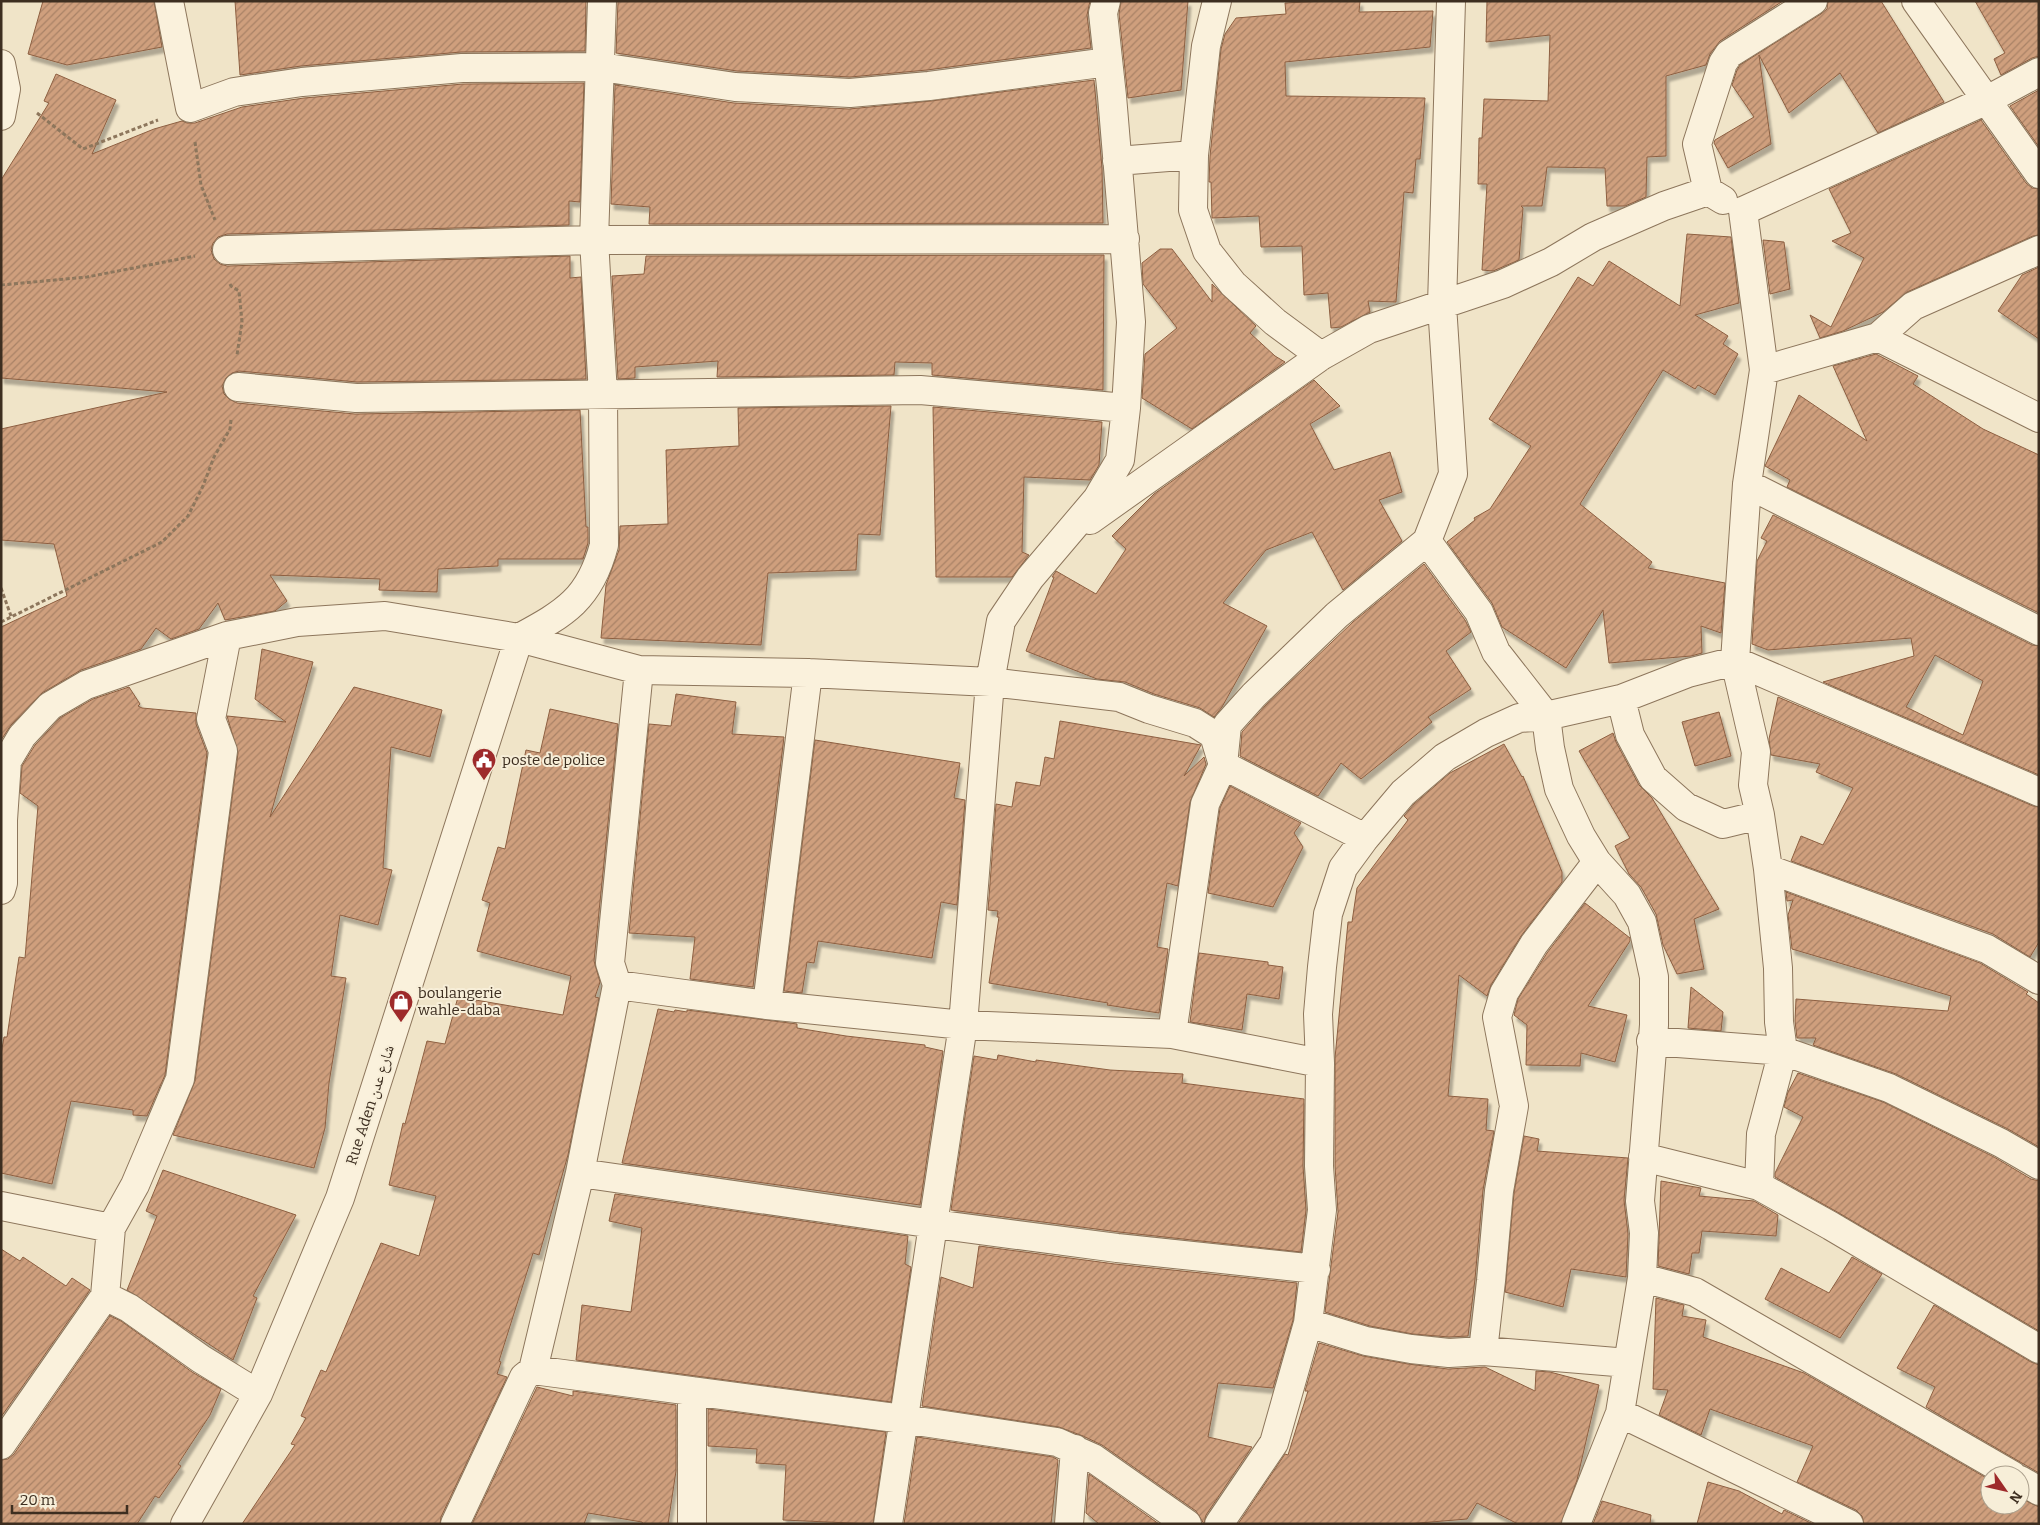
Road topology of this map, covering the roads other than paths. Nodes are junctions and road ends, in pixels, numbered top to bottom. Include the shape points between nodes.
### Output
1 (169, 1) edge
2 (602, 1) edge
3 (1106, 1) edge
4 (1217, 1) edge
5 (1452, 1) edge
6 (1813, 1) edge
7 (1916, 1) edge
8 (1108, 62) junction
9 (601, 67) junction
10 (2039, 72) edge
11 (4, 77) edge
12 (1987, 100) junction
13 (1, 116) edge
14 (1194, 155) junction
15 (1117, 161) junction
16 (2039, 174) edge
17 (1708, 190) junction
18 (1743, 211) junction
19 (1125, 239) junction
20 (594, 240) junction
21 (228, 250) road end
22 (2039, 250) edge
23 (1442, 305) junction
24 (1878, 337) junction
25 (1320, 356) junction
26 (1764, 370) junction
27 (238, 387) road end
28 (603, 394) junction
29 (1126, 408) junction
30 (2039, 418) edge
31 (1747, 484) junction
32 (1066, 537) junction
33 (1427, 541) junction
34 (2039, 631) edge
35 (227, 636) junction
36 (519, 638) junction
37 (1735, 660) junction
38 (639, 670) junction
39 (808, 673) junction
40 (990, 682) junction
41 (1621, 699) junction
42 (1546, 716) junction
43 (1223, 766) junction
44 (2039, 792) edge
45 (1760, 815) junction
46 (1365, 838) junction
47 (1597, 862) junction
48 (1768, 869) junction
49 (1, 890) edge
50 (2039, 980) edge
51 (617, 985) junction
52 (767, 1005) junction
53 (963, 1025) junction
54 (1172, 1034) junction
55 (1651, 1040) junction
56 (1783, 1051) junction
57 (1320, 1063) junction
58 (1643, 1157) junction
59 (2039, 1165) edge
60 (580, 1173) junction
61 (1759, 1186) junction
62 (1, 1206) edge
63 (934, 1224) junction
64 (111, 1228) junction
65 (1316, 1269) junction
66 (1642, 1278) junction
67 (105, 1296) junction
68 (1308, 1323) junction
69 (2039, 1349) edge
70 (1483, 1352) junction
71 (1628, 1363) junction
72 (532, 1370) junction
73 (692, 1391) junction
74 (258, 1394) junction
75 (1620, 1412) junction
76 (903, 1419) junction
77 (1, 1445) edge
78 (1075, 1449) junction
79 (1995, 1465) edge
80 (185, 1524) edge
81 (455, 1524) edge
82 (692, 1524) edge
83 (888, 1524) edge
84 (1069, 1524) edge
85 (1187, 1524) edge
86 (1219, 1524) edge
87 (1576, 1524) edge
88 (1850, 1524) edge

1 - 9 street via 190,108 234,92 302,82 462,68
2 - 9 street
3 - 8 street via 1103,13
4 - 14 street via 1206,46
5 - 23 street
6 - 17 street via 1729,54 1723,63 1697,144
7 - 12 street
8 - 9 street via 850,93 736,87
8 - 15 street
9 - 20 street
10 - 12 street
11 - 13 street
12 - 16 street
12 - 18 street
14 - 15 street
14 - 25 street via 1193,210 1208,251 1233,284
15 - 19 street
17 - 18 street
17 - 23 street via 1593,237 1551,262 1503,284
18 - 26 street
19 - 20 street
19 - 29 street via 1131,322
20 - 21 street
20 - 28 street
22 - 24 street via 1913,306
23 - 25 street via 1369,329
23 - 33 street via 1453,474
24 - 26 street
24 - 30 street
25 - 32 street
26 - 31 street
27 - 28 street via 356,398
28 - 29 street via 920,390
28 - 36 street via 604,545 598,567 581,596 557,618
29 - 32 street via 1120,460 1097,498
31 - 34 street
31 - 37 street
32 - 40 street via 1030,578 1001,622
33 - 42 street via 1479,612 1496,652
33 - 43 street via 1337,616 1254,695 1227,725
35 - 36 street via 297,622 384,616
35 - 49 street via 86,685 50,706 22,736 7,761
35 - 64 street via 211,719 222,751 180,1079 135,1185
36 - 38 street
36 - 74 street, Rue Aden شارع عدن via 340,1198
37 - 41 street via 1688,673
37 - 44 street
37 - 45 street via 1756,752 1753,785
38 - 39 street
38 - 51 street via 610,963
39 - 40 street
39 - 52 street
40 - 43 street via 1119,697 1195,723 1214,735
40 - 53 street
41 - 42 street
41 - 45 street via 1630,734 1653,778 1686,806 1724,824
42 - 46 street via 1519,718 1445,757 1403,793
42 - 47 street via 1559,789 1580,836
43 - 46 street
43 - 54 street via 1205,804
45 - 48 street
46 - 57 street via 1343,868 1328,914 1318,1014
47 - 55 street via 1627,895 1642,922 1654,978
47 - 70 street via 1534,944 1504,993 1497,1017 1514,1106 1499,1191
48 - 50 street via 1987,950
48 - 56 street
51 - 52 street
51 - 60 street
52 - 53 street
53 - 54 street
53 - 63 street
54 - 57 street
55 - 56 street
55 - 58 street
56 - 59 street via 1889,1088
56 - 61 street via 1761,1134
57 - 65 street via 1322,1210
58 - 61 street
58 - 66 street via 1640,1201 1644,1233
60 - 63 street
60 - 72 street
61 - 69 street
62 - 64 street
63 - 65 street
63 - 76 street
64 - 67 street
65 - 68 street
66 - 71 street
66 - 79 street via 1695,1292
67 - 74 street via 129,1308
67 - 77 street
68 - 70 street via 1366,1342 1449,1353
68 - 86 street via 1274,1443
70 - 71 street
71 - 75 street
72 - 73 street
72 - 81 street via 524,1377
73 - 76 street
73 - 82 street
74 - 80 street, Rue Aden شارع عدن
75 - 87 street
75 - 88 street
76 - 78 street via 1045,1439
76 - 83 street
78 - 84 street
78 - 85 street via 1093,1458

